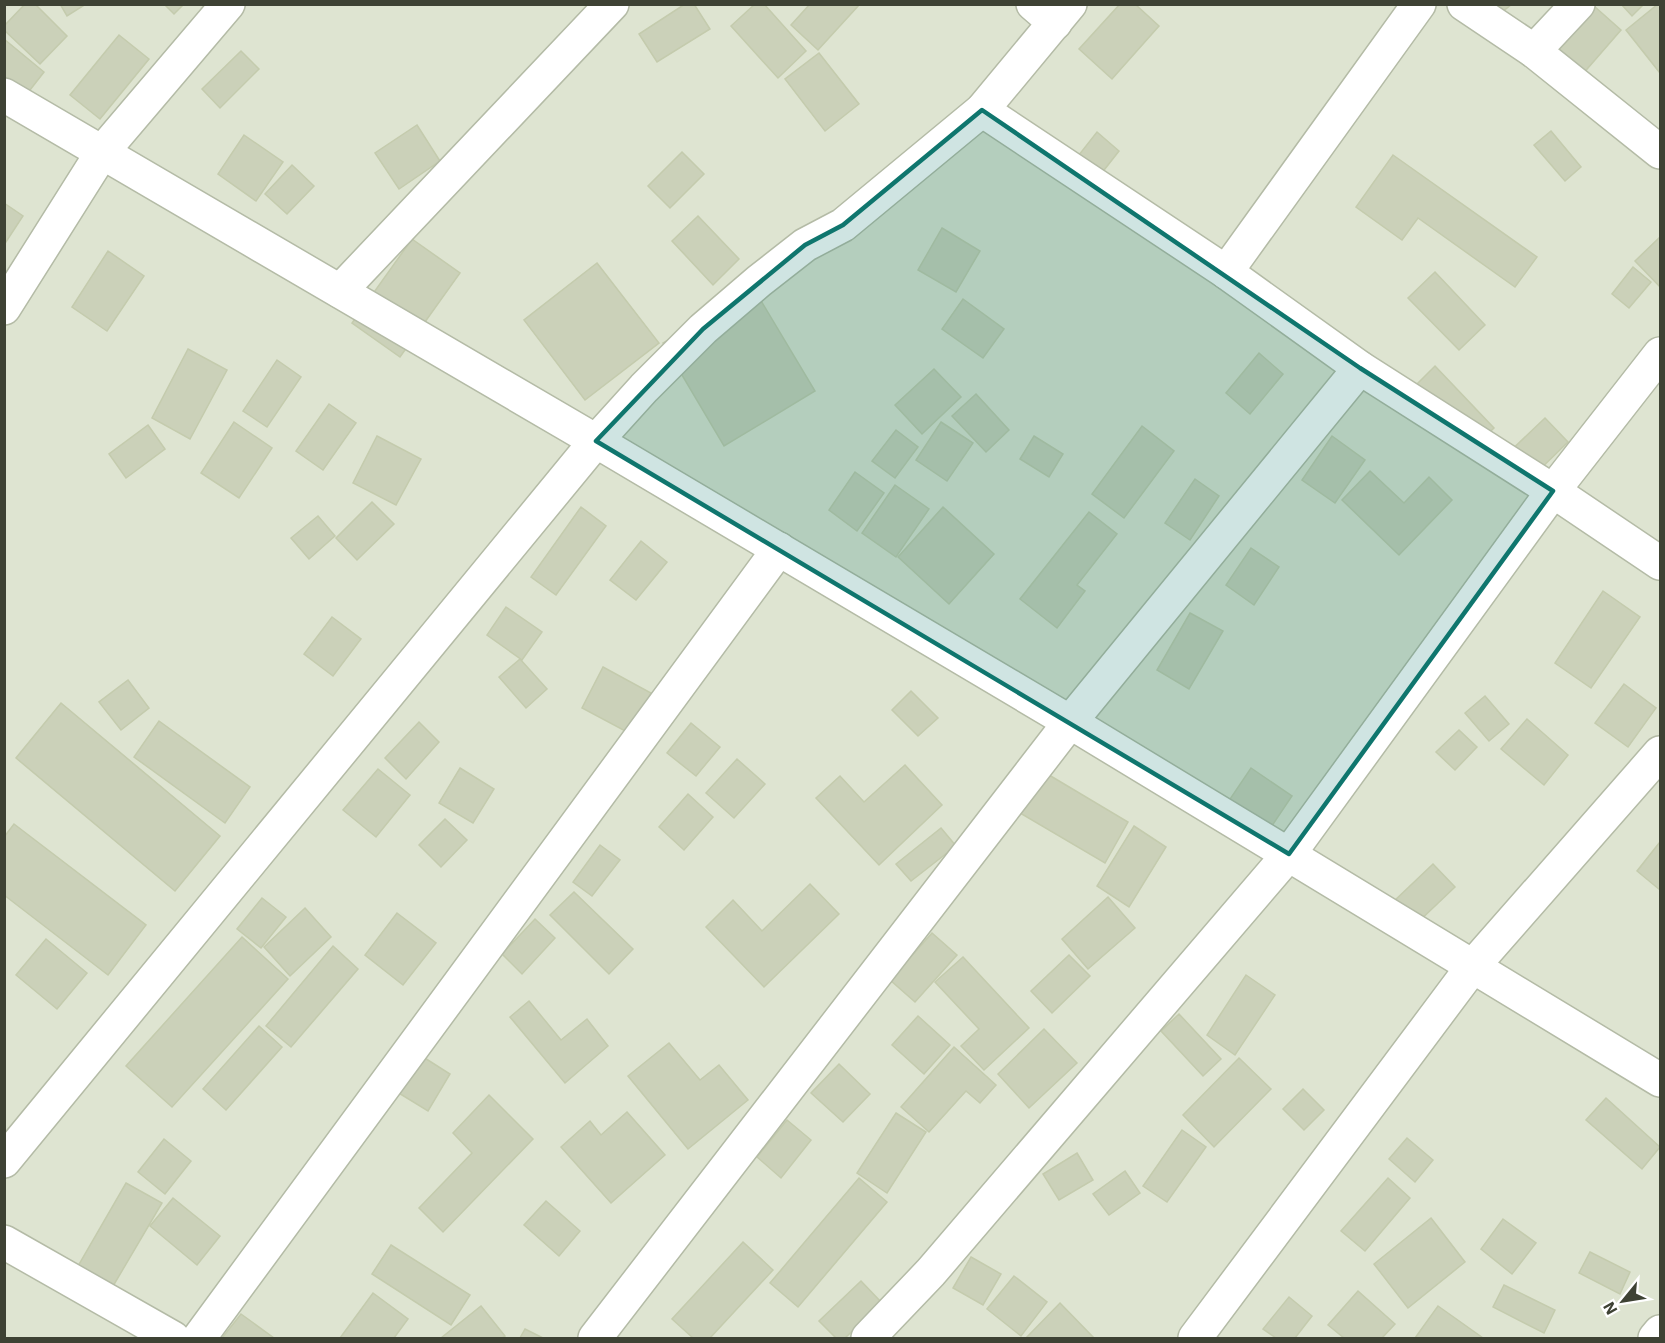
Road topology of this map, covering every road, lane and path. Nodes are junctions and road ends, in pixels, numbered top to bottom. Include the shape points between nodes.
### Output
1 (228, 4) edge
2 (612, 4) edge
3 (1419, 4) edge
4 (1464, 4) edge
5 (1578, 4) edge
6 (1053, 10) edge
7 (1534, 51) junction
8 (4, 95) edge
9 (982, 110) junction
10 (103, 151) junction
11 (1660, 152) edge
12 (1226, 272) junction
13 (340, 291) junction
14 (4, 308) edge
15 (1660, 354) edge
16 (1360, 368) junction
17 (596, 441) junction
18 (1553, 491) junction
19 (779, 549) junction
20 (1660, 563) edge
21 (1071, 722) junction
22 (1660, 753) edge
23 (1289, 854) junction
24 (1473, 966) junction
25 (1660, 1080) edge
26 (4, 1161) edge
27 (4, 1242) edge
28 (1660, 1332) edge
29 (173, 1338) edge
30 (199, 1338) edge
31 (595, 1338) edge
32 (868, 1338) edge
33 (1195, 1338) edge
34 (1655, 1338) edge

1 - 10 street
2 - 13 street
3 - 12 street
4 - 7 street
5 - 7 street
6 - 9 street
7 - 11 street
8 - 10 street
9 - 12 street
9 - 17 street via 843,225 805,245 703,329
10 - 13 street
10 - 14 street
12 - 16 street
13 - 17 street
15 - 18 street
16 - 18 street
16 - 21 street
17 - 19 street
17 - 26 street
18 - 20 street
18 - 23 street
19 - 21 street
19 - 30 street
21 - 23 street
21 - 31 street
22 - 24 street
23 - 24 street
23 - 32 street via 931,1272
24 - 25 street
24 - 33 street
27 - 29 street
28 - 34 street

